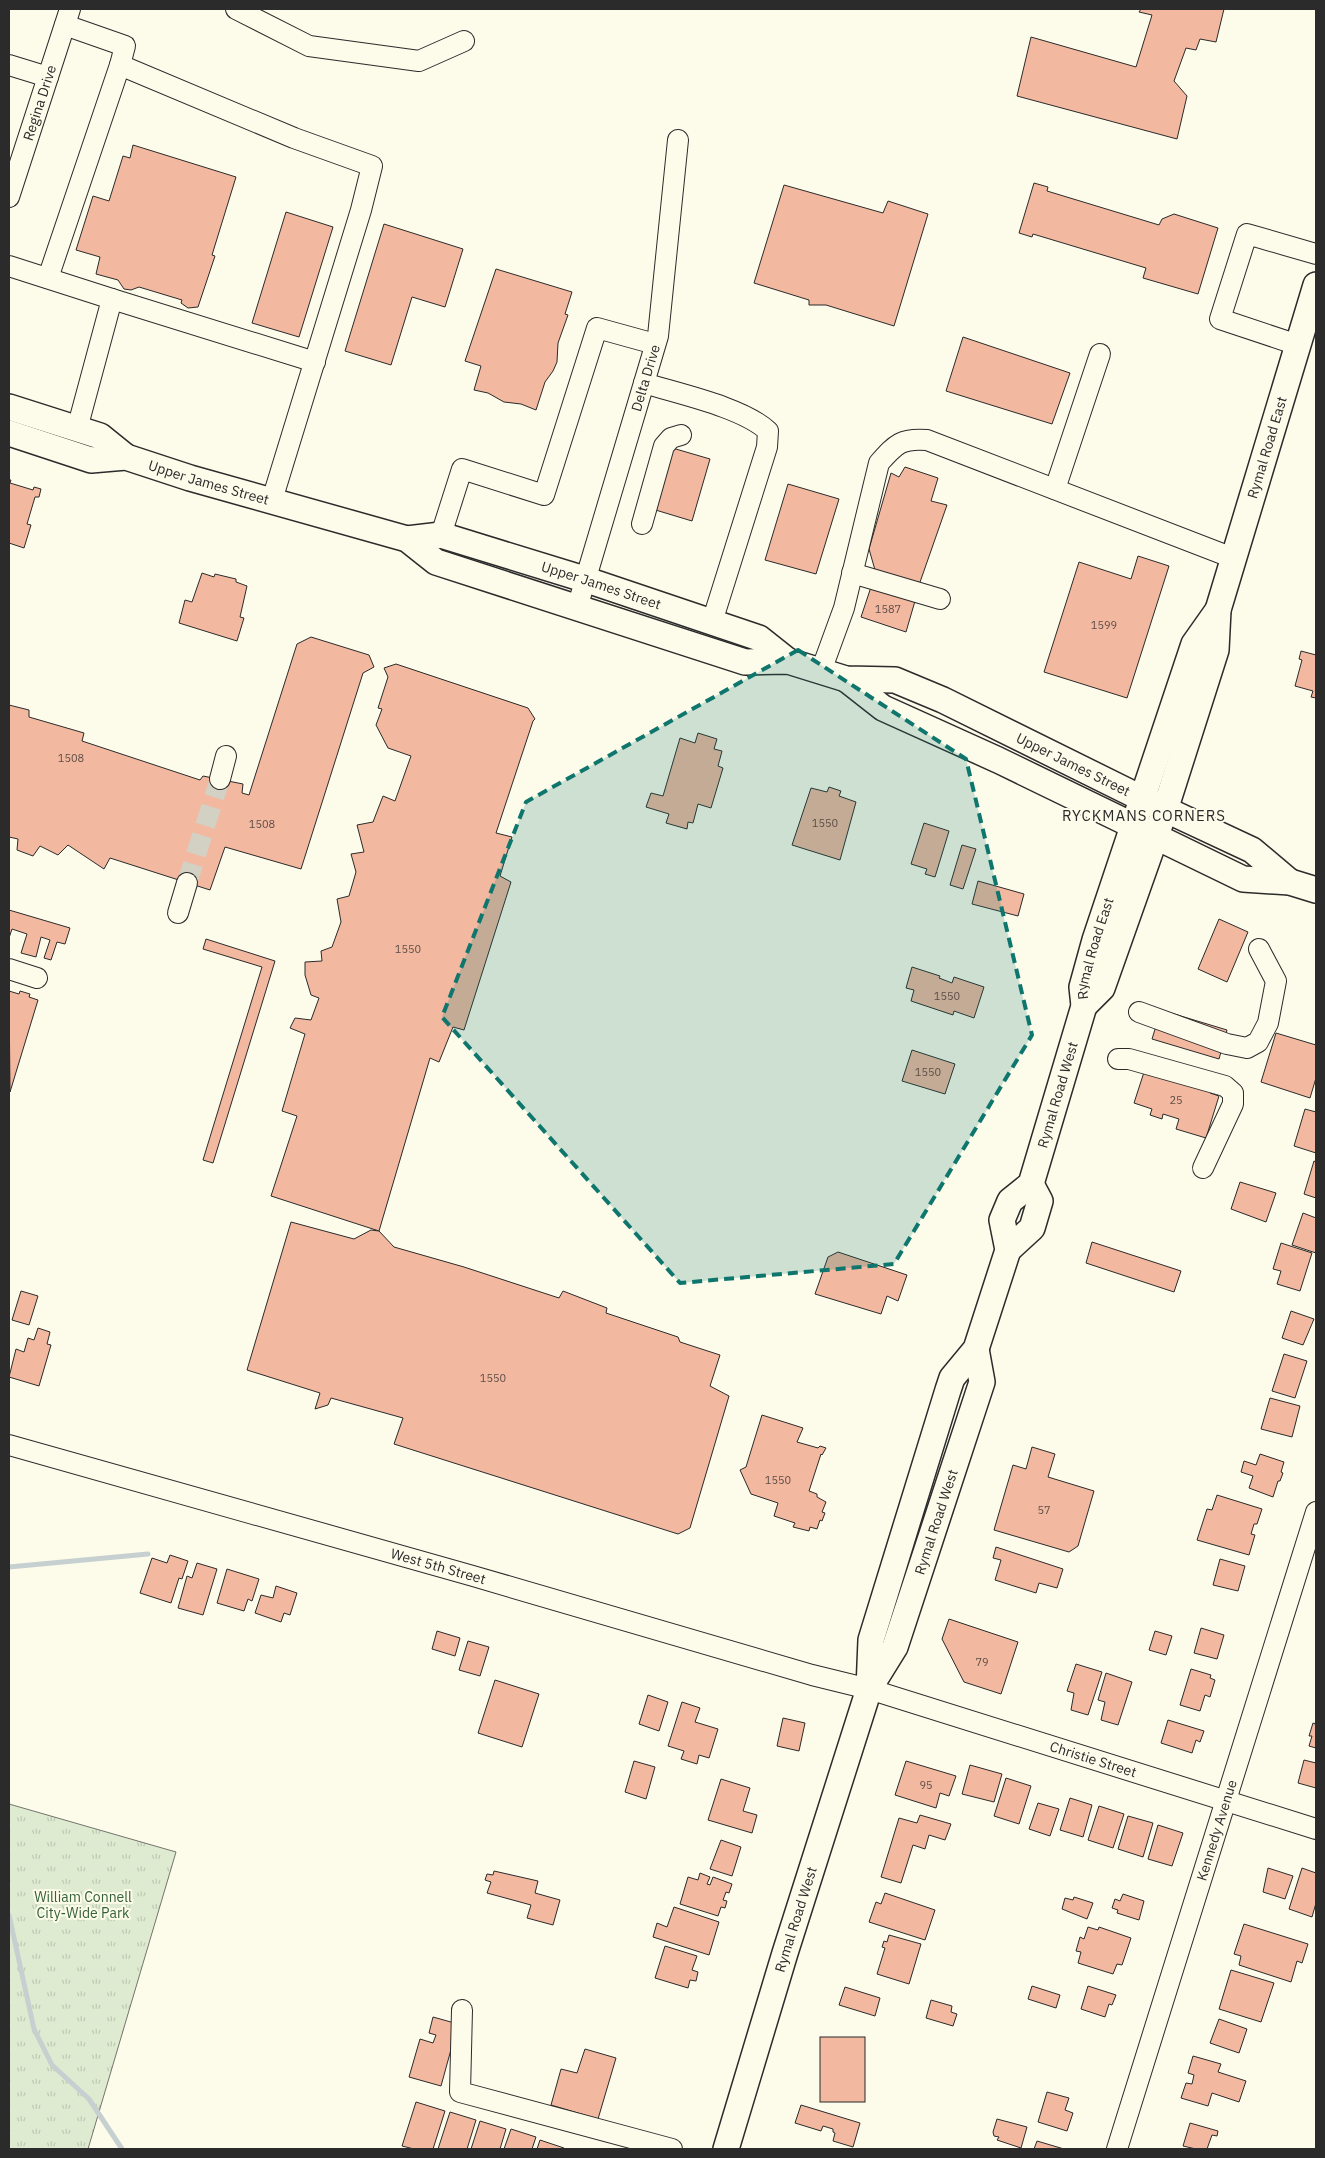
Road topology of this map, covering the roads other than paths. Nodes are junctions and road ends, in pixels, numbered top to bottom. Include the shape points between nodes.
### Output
1 (236, 9) edge
2 (68, 17) edge
3 (464, 41) dead end
4 (120, 64) junction
5 (9, 65) edge
6 (48, 77) junction
7 (678, 140) dead end
8 (9, 197) edge
9 (1316, 254) edge
10 (9, 266) edge
11 (48, 278) junction
12 (112, 299) junction
13 (1314, 300) edge
14 (655, 344) junction
15 (1298, 345) junction
16 (1100, 354) dead end
17 (315, 362) junction
18 (644, 383) junction
19 (9, 408) edge
20 (77, 429) junction
21 (9, 433) edge
22 (681, 435) dead end
23 (126, 457) junction
24 (1055, 489) junction
25 (272, 500) junction
26 (642, 524) dead end
27 (441, 535) junction
28 (407, 539) junction
29 (1233, 558) junction
30 (852, 573) junction
31 (584, 579) junction
32 (940, 599) dead end
33 (577, 608) junction
34 (712, 622) junction
35 (788, 661) junction
36 (821, 671) junction
37 (846, 679) junction
38 (226, 756) dead end
39 (220, 779) tunnel mouth
40 (1154, 804) junction
41 (1132, 826) junction
42 (1155, 836) junction
43 (1290, 882) junction
44 (187, 883) tunnel mouth
45 (1316, 890) edge
46 (178, 913) dead end
47 (1259, 949) dead end
48 (9, 969) edge
49 (37, 978) dead end
50 (1084, 1006) junction
51 (1139, 1012) dead end
52 (1118, 1059) dead end
53 (1203, 1168) dead end
54 (9, 1445) edge
55 (1316, 1512) edge
56 (868, 1689) junction
57 (1226, 1801) junction
58 (1316, 1829) edge
59 (462, 2010) dead end
60 (672, 2149) edge
61 (726, 2149) edge
62 (1117, 2149) edge

1 - 3 street via 309,46 418,61
2 - 4 street via 125,46
2 - 6 street, Regina Drive
4 - 11 street
4 - 17 street via 294,138 372,166
5 - 6 street
6 - 8 street, Regina Drive
7 - 14 street, Delta Drive
9 - 15 street via 1247,234 1220,320
10 - 11 street
11 - 12 street
12 - 17 street
12 - 20 street
13 - 15 main road, Rymal Road East
14 - 18 street, Delta Drive
14 - 27 street via 597,328 544,495 462,469
15 - 29 main road, Rymal Road East
16 - 24 street
17 - 25 street
18 - 31 street, Delta Drive
18 - 34 street via 743,414 768,431 766,447
19 - 20 main road, Upper James Street
20 - 23 main road, Upper James Street via 100,436
21 - 23 main road, Upper James Street via 92,460
22 - 26 street via 671,438 664,446
23 - 25 main road, Upper James Street
24 - 29 street
24 - 30 street via 927,440 908,438 879,463
25 - 28 main road, Upper James Street
27 - 28 main road, Upper James Street
27 - 31 main road, Upper James Street
28 - 33 main road, Upper James Street via 436,562
29 - 40 main road, Rymal Road East via 1218,610 1194,644
30 - 32 street
30 - 36 street via 844,608
31 - 33 street, Delta Drive
31 - 34 main road, Upper James Street
33 - 35 main road, Upper James Street via 745,662
34 - 35 main road, Upper James Street via 759,638
35 - 36 main road, Upper James Street
36 - 37 main road, Upper James Street
37 - 40 main road, Upper James Street via 895,680 944,700
37 - 41 main road, Upper James Street via 883,708
38 - 39 street
40 - 41 main road, Rymal Road East
40 - 42 main road, Rymal Road East
40 - 43 main road, Upper James Street via 1252,850
41 - 42 main road, Upper James Street
41 - 50 main road, Rymal Road East via 1082,987
42 - 43 main road, Upper James Street via 1243,879
42 - 50 main road, Rymal Road East via 1102,988
43 - 45 main road, Upper James Street
44 - 46 street
47 - 51 street via 1276,981 1268,1023 1258,1042 1247,1048 1227,1044
48 - 49 street
50 - 56 main road, Rymal Road West via 1031,1184 1010,1200 1002,1220 1008,1250 976,1349 982,1382 895,1647
52 - 53 street via 1129,1058 1225,1086 1233,1093 1233,1104
54 - 56 street, West 5th Street
55 - 57 street, Kennedy Avenue
56 - 57 street, Christie Street
56 - 61 main road, Rymal Road West
57 - 58 street, Christie Street
57 - 62 street, Kennedy Avenue
59 - 60 street via 460,2092

